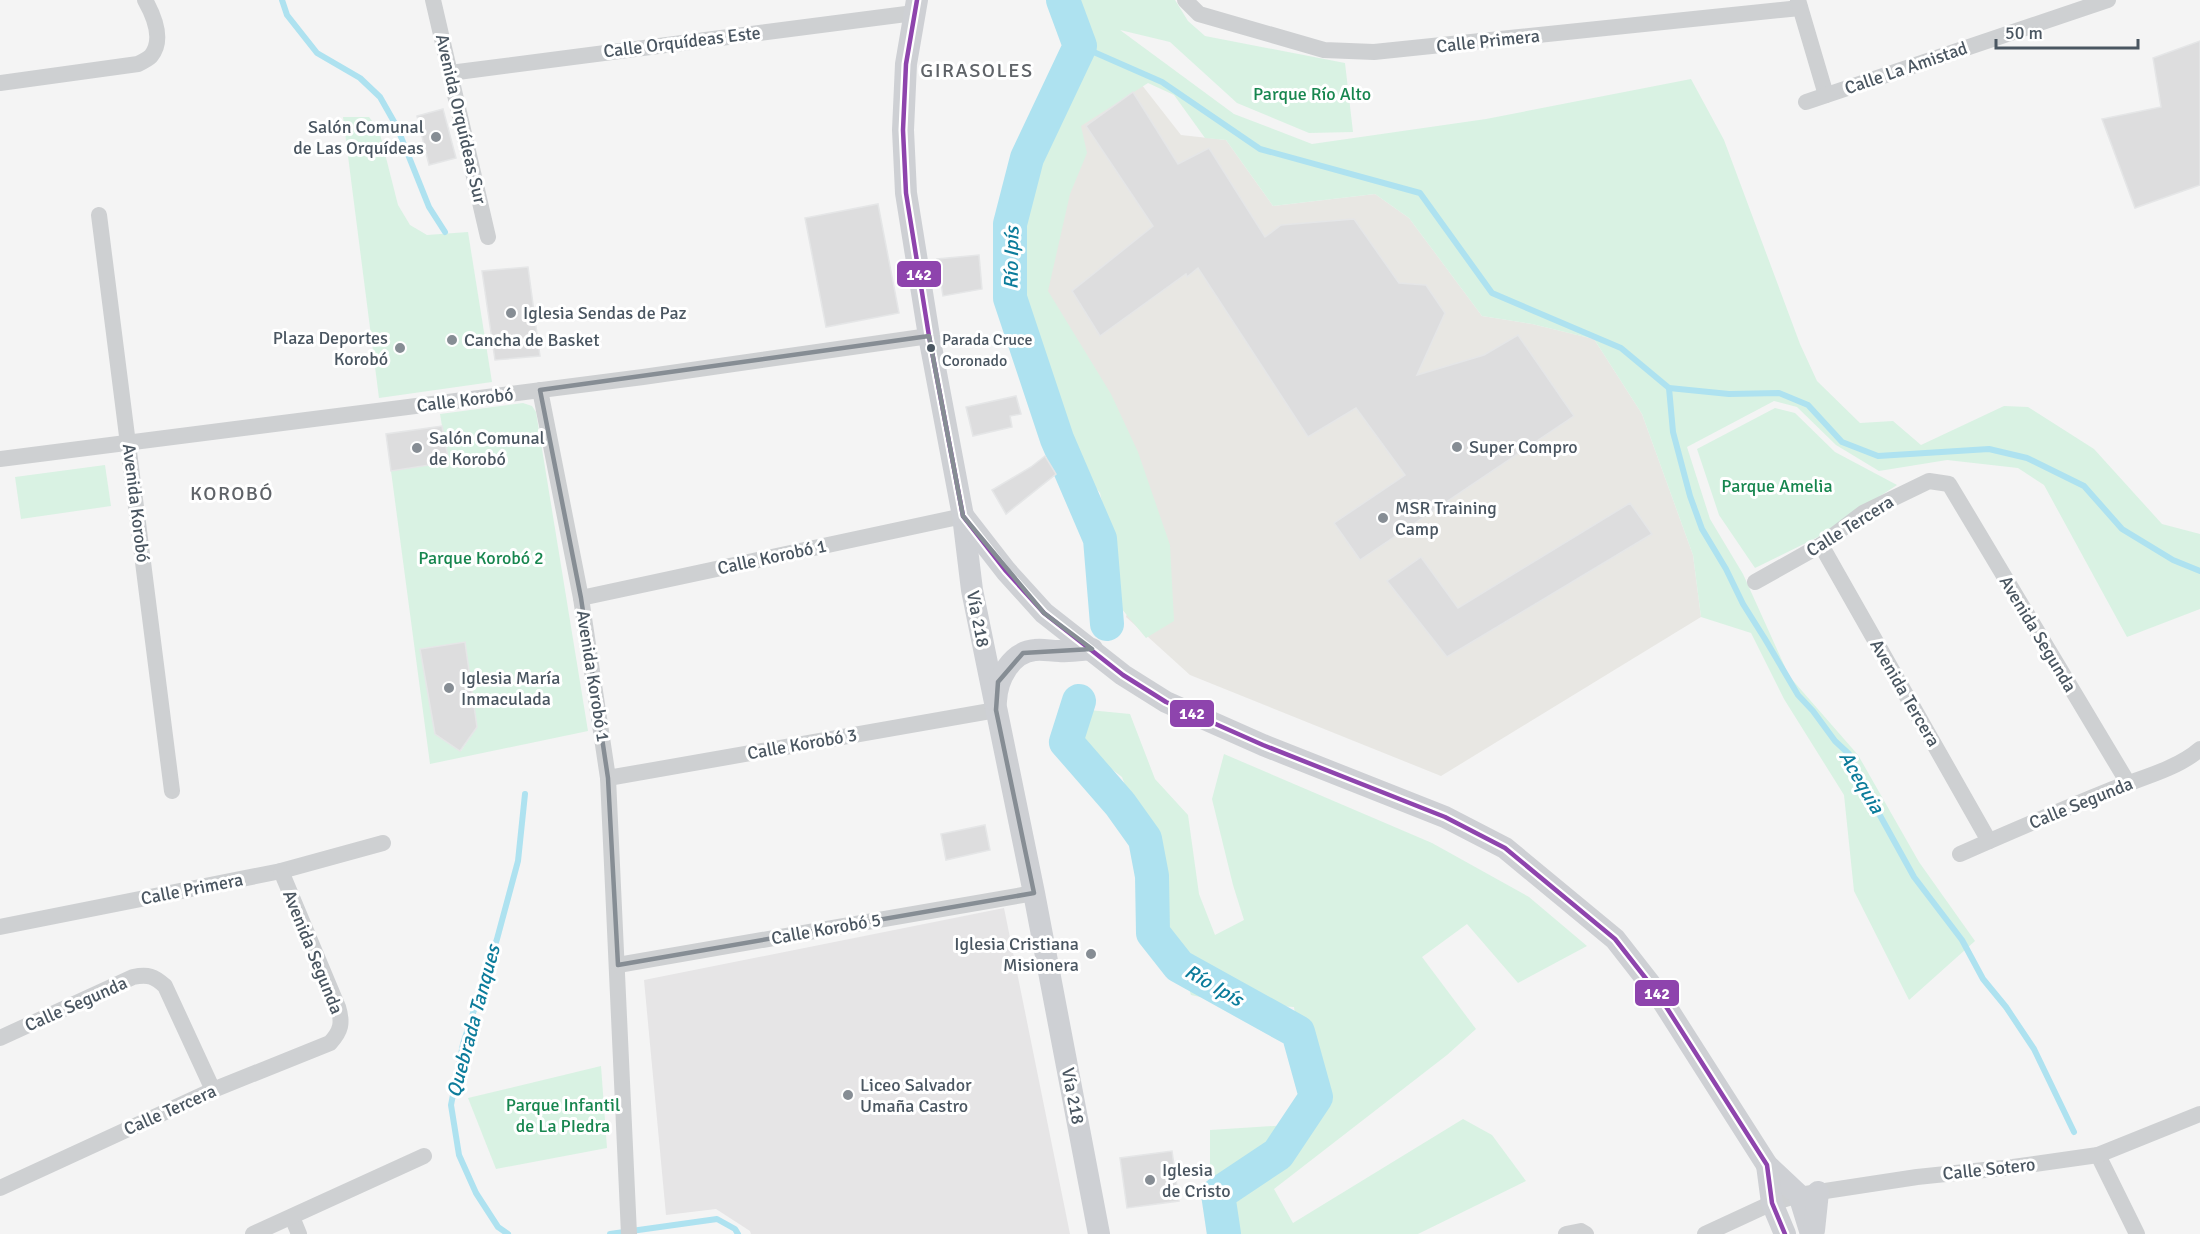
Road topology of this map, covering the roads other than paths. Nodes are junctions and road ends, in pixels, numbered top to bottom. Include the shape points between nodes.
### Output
1 (145, 0) edge
2 (433, 0) edge
3 (1185, 0) edge
4 (2108, 0) edge
5 (1799, 4) edge
6 (916, 6) edge
7 (450, 73) junction
8 (0, 83) edge
9 (1826, 95) junction
10 (1806, 102) dead end
11 (99, 215) dead end
12 (488, 237) dead end
13 (929, 336) junction
14 (540, 390) junction
15 (128, 442) junction
16 (0, 459) edge
17 (1949, 484) joint
18 (963, 516) junction
19 (1821, 545) junction
20 (1755, 582) dead end
21 (581, 598) junction
22 (1092, 649) junction
23 (996, 710) junction
24 (2200, 748) edge
25 (608, 778) junction
26 (2128, 783) junction
27 (172, 791) dead end
28 (1989, 841) junction
29 (383, 843) dead end
30 (1960, 854) dead end
31 (280, 871) junction
32 (1034, 893) junction
33 (0, 927) edge
34 (618, 965) junction
35 (339, 1033) joint
36 (0, 1038) edge
37 (213, 1090) junction
38 (2200, 1114) edge
39 (2098, 1155) junction
40 (424, 1156) dead end
41 (1767, 1165) junction
42 (0, 1188) edge
43 (1809, 1193) junction
44 (1772, 1203) junction
45 (292, 1217) junction
46 (254, 1234) edge
47 (299, 1234) edge
48 (629, 1234) edge
49 (1099, 1234) edge
50 (1566, 1234) edge
51 (1586, 1234) edge
52 (1705, 1234) edge
53 (1785, 1234) edge
54 (1813, 1234) edge
55 (2137, 1234) edge

1 - 8 street via 156,26 156,43 150,56 138,64
2 - 7 street, Avenida Orquídeas Sur
3 - 5 street, Calle Primera via 1199,14 1324,50 1374,52
4 - 9 street, Calle La Amistad
5 - 9 street
6 - 7 street, Calle Orquídeas Este
6 - 13 main road, Vía 218 via 906,64 903,130 906,193
7 - 12 street, Avenida Orquídeas Sur
9 - 10 street, Calle La Amistad
11 - 15 street, Avenida Korobó
13 - 14 street, Calle Korobó
13 - 18 main road, Vía 218
14 - 15 street, Calle Korobó
14 - 21 street, Avenida Korobó 1
15 - 16 street, Calle Korobó
15 - 27 street, Avenida Korobó
17 - 19 street, Calle Tercera via 1929,481 1863,513
17 - 26 street, Avenida Segunda
18 - 21 street, Calle Korobó 1
18 - 22 main road via 1044,613
18 - 23 main road, Vía 218 via 972,590
19 - 20 street, Calle Tercera
19 - 28 street, Avenida Tercera
21 - 25 street, Avenida Korobó 1
22 - 23 main road via 1036,649 1023,653 998,682
22 - 41 main road via 1166,702 1445,817 1505,848 1615,939 1658,994
23 - 25 street, Calle Korobó 3
23 - 32 main road, Vía 218
24 - 26 street, Calle Segunda via 2168,768
25 - 34 street, Avenida Korobó 1
26 - 28 street, Calle Segunda
28 - 30 street, Calle Segunda
29 - 31 street, Calle Primera
31 - 33 street, Calle Primera
31 - 35 street, Avenida Segunda via 338,1007 342,1020
32 - 34 street, Calle Korobó 5
32 - 49 main road, Vía 218
34 - 48 street, Avenida Korobó 1
35 - 37 street, Calle Tercera via 330,1043
36 - 37 street, Calle Segunda via 133,978 154,976 165,986
37 - 42 street, Calle Tercera
38 - 39 street, Calle Sotero
39 - 43 street, Calle Sotero
39 - 55 street
40 - 45 street
41 - 43 main road
41 - 44 main road
43 - 44 street, Calle Sotero
43 - 54 main road
44 - 52 street, Calle Sotero
44 - 53 main road
45 - 46 street
45 - 47 street
50 - 51 street

